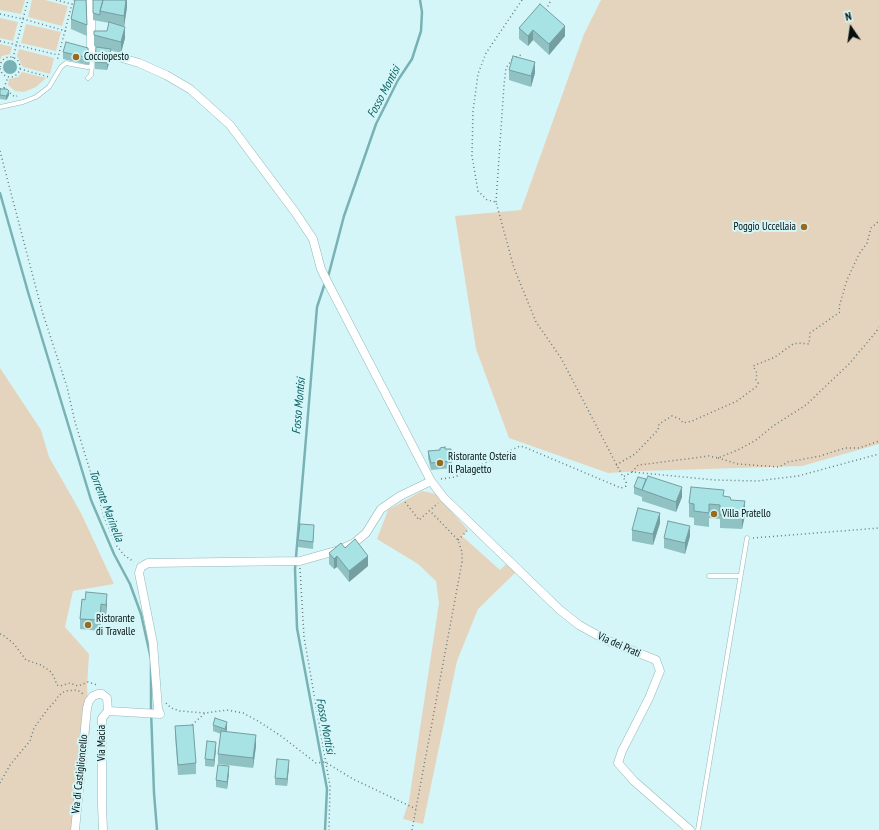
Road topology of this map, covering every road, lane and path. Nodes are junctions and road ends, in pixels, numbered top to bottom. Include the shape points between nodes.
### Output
1 (28, 0) edge
2 (56, 0) edge
3 (91, 0) edge
4 (522, 0) edge
5 (551, 0) edge
6 (546, 10) edge
7 (0, 14) edge
8 (23, 19) junction
9 (66, 31) junction
10 (0, 41) edge
11 (16, 45) junction
12 (90, 49) junction
13 (59, 55) junction
14 (521, 55) dead end
15 (13, 58) junction
16 (57, 61) dead end
17 (0, 64) edge
18 (92, 66) junction
19 (20, 69) junction
20 (8, 77) junction
21 (88, 78) dead end
22 (47, 82) dead end
23 (4, 88) junction
24 (0, 89) edge
25 (23, 96) dead end
26 (0, 107) edge
27 (0, 151) edge
28 (496, 202) junction
29 (879, 221) edge
30 (879, 327) edge
31 (879, 441) edge
32 (879, 454) edge
33 (718, 458) junction
34 (616, 464) junction
35 (632, 472) junction
36 (623, 478) junction
37 (431, 481) junction
38 (400, 496) junction
39 (444, 498) junction
40 (430, 511) junction
41 (473, 525) junction
42 (879, 528) edge
43 (747, 538) joint
44 (458, 540) junction
45 (300, 560) junction
46 (141, 567) junction
47 (709, 576) dead end
48 (740, 576) junction
49 (0, 634) edge
50 (97, 685) dead end
51 (165, 697) dead end
52 (92, 698) junction
53 (108, 711) junction
54 (205, 713) junction
55 (86, 718) joint
56 (188, 728) edge
57 (326, 762) junction
58 (0, 783) edge
59 (416, 809) junction
60 (75, 830) edge
61 (103, 830) edge
62 (329, 830) edge
63 (412, 830) edge
64 (690, 830) edge
65 (698, 830) edge

1 - 8 path
2 - 9 path via 72,4
3 - 12 street
4 - 28 path via 486,53 478,74 473,111 472,156 478,191 487,200
5 - 6 path
7 - 8 path
8 - 9 path
8 - 11 path
9 - 13 path
10 - 11 path
11 - 13 path
11 - 15 path
12 - 18 lane
12 - 37 street, Via dei Prati via 166,75 190,89 230,125 313,239 321,269
13 - 16 path
14 - 28 path via 512,58 506,68
15 - 17 path via 6,58
15 - 19 path via 18,62
17 - 20 path via 2,72
18 - 21 lane
18 - 26 lane via 66,63 49,88 36,97
19 - 20 path via 14,76
19 - 22 path via 50,77
20 - 23 path
23 - 24 path
23 - 25 path via 15,97
27 - 46 path via 42,311 105,519 116,545 124,555
28 - 34 path via 514,268 536,322 561,358
29 - 34 path via 871,228 847,280 839,307 840,312 810,333 809,344 793,344 775,357 753,366 758,373 758,383 737,401 692,421 683,423 672,416 659,424 658,430 635,454
30 - 33 path via 849,364 806,405 756,440
31 - 33 path via 859,448 845,448 788,462 779,467 738,464
32 - 35 path via 798,476 757,481 715,480
33 - 35 path via 709,456 638,465
34 - 36 path
35 - 36 path
36 - 37 path via 626,486 621,488 520,446 455,477
37 - 38 street
37 - 39 street, Via dei Prati
38 - 40 path via 419,520
38 - 45 street via 381,509 366,533 354,544
39 - 40 path
39 - 41 street, Via dei Prati
40 - 44 path
41 - 44 path
41 - 64 street, Via dei Prati via 560,610 579,625 606,640 656,660 660,671 618,763 634,781
42 - 43 path
43 - 48 lane
44 - 59 path via 462,562
45 - 46 street via 148,562
45 - 57 path via 304,637
46 - 53 street via 139,573 153,643 160,714
47 - 48 lane
48 - 65 lane
49 - 50 path via 14,644 26,660 41,665 50,672 57,685 70,683 78,686 88,682
51 - 54 path via 166,704 171,708
52 - 53 street, Via Macia via 98,694 104,696 108,701
52 - 55 street, Via Macia via 87,705
52 - 58 path via 86,695 83,697 77,690 65,691 58,696 34,728 30,741 10,765
53 - 61 street, Via Macia via 102,718
54 - 56 path
54 - 57 path via 226,710 243,714 281,736 316,762
55 - 60 street, Via di Castiglioncello
57 - 59 path via 353,779
57 - 62 path via 330,786
59 - 63 path

